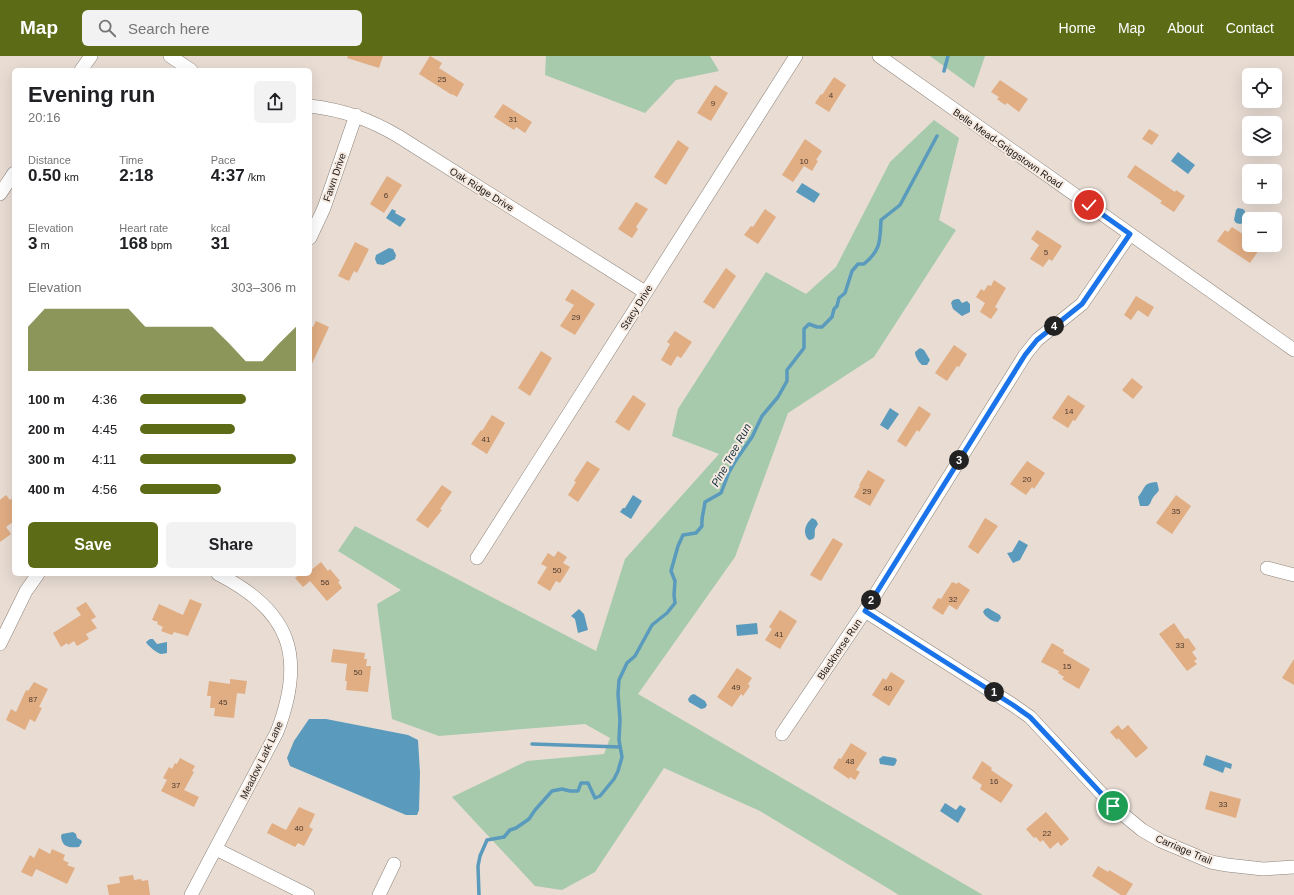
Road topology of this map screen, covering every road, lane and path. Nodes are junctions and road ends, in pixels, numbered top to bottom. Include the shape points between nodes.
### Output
1 (91, 56) edge
2 (170, 56) edge
3 (796, 56) edge
4 (879, 56) edge
5 (83, 68) edge
6 (188, 68) edge
7 (312, 106) edge
8 (356, 115) junction
9 (12, 176) edge
10 (0, 194) edge
11 (312, 234) edge
12 (1130, 234) junction
13 (645, 292) junction
14 (1294, 350) edge
15 (477, 558) dead end
16 (1267, 568) dead end
17 (1294, 575) edge
18 (37, 576) edge
19 (221, 576) edge
20 (865, 611) junction
21 (0, 644) edge
22 (782, 734) dead end
23 (216, 849) junction
24 (394, 864) dead end
25 (1294, 866) edge
26 (191, 895) edge
27 (308, 895) edge
28 (379, 895) edge

1 - 5 street
2 - 6 street
3 - 13 street, Stacy Drive
4 - 12 street, Belle Mead-Griggstown Road
7 - 8 street, Oak Ridge Drive via 332,108
8 - 11 street, Fawn Drive via 324,208
8 - 13 street, Oak Ridge Drive via 398,136
9 - 10 street
12 - 14 street, Belle Mead-Griggstown Road
12 - 20 street, Blackhorse Run via 1082,304 1037,340 1025,355
13 - 15 street, Stacy Drive
16 - 17 street
18 - 21 street via 26,591
19 - 23 street, Meadow Lark Lane via 259,600 275,617 283,630 291,668 288,697 277,732
20 - 22 street, Blackhorse Run
20 - 25 street, Carriage Trail via 1030,717 1113,806 1142,830 1211,862 1263,869
23 - 26 street, Meadow Lark Lane
23 - 27 street
24 - 28 street

